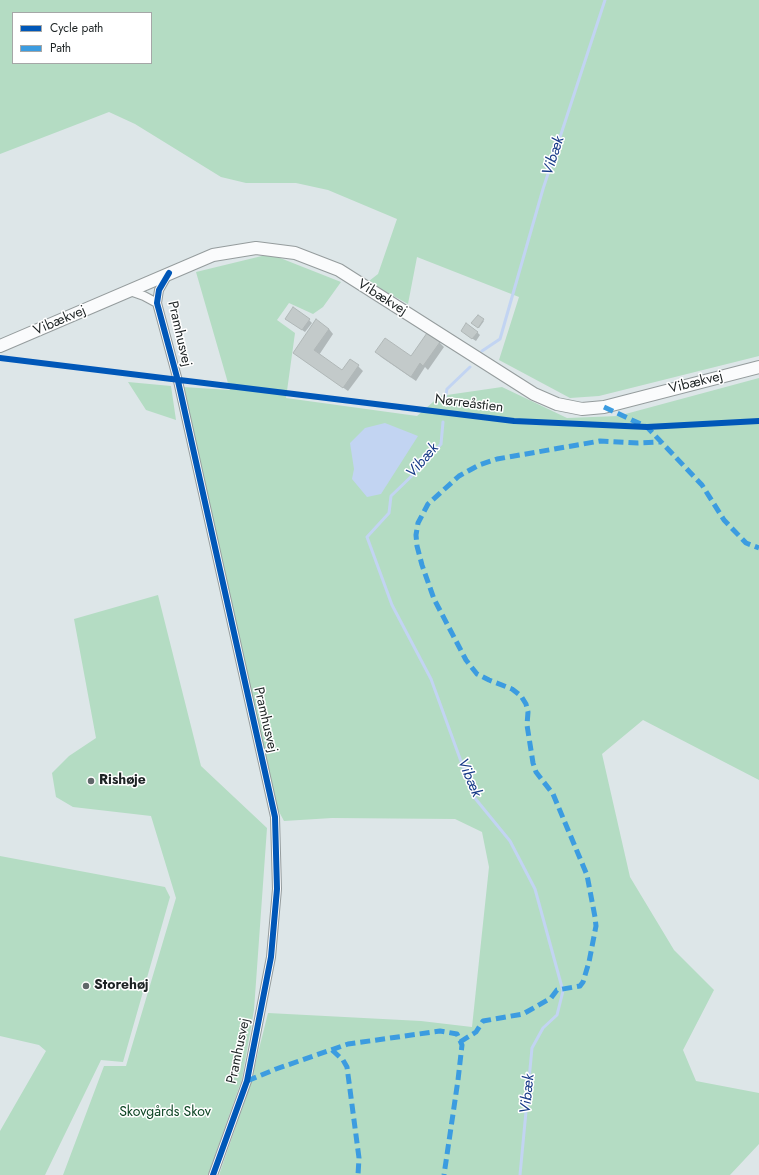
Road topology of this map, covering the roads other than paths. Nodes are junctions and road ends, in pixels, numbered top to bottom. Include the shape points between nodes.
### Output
1 (169, 273) junction
2 (130, 291) junction
3 (157, 303) junction
4 (0, 346) edge
5 (759, 367) edge
6 (213, 1175) edge

1 - 2 street, Vibækvej
1 - 3 street, Pramhusvej via 159,290
1 - 5 street, Vibækvej via 213,255 256,248 295,253 339,270 534,394 557,404 582,409 604,407
2 - 3 street, Pramhusvej
2 - 4 street, Vibækvej
3 - 6 street, Pramhusvej via 180,389 275,817 277,889 271,957 247,1081

